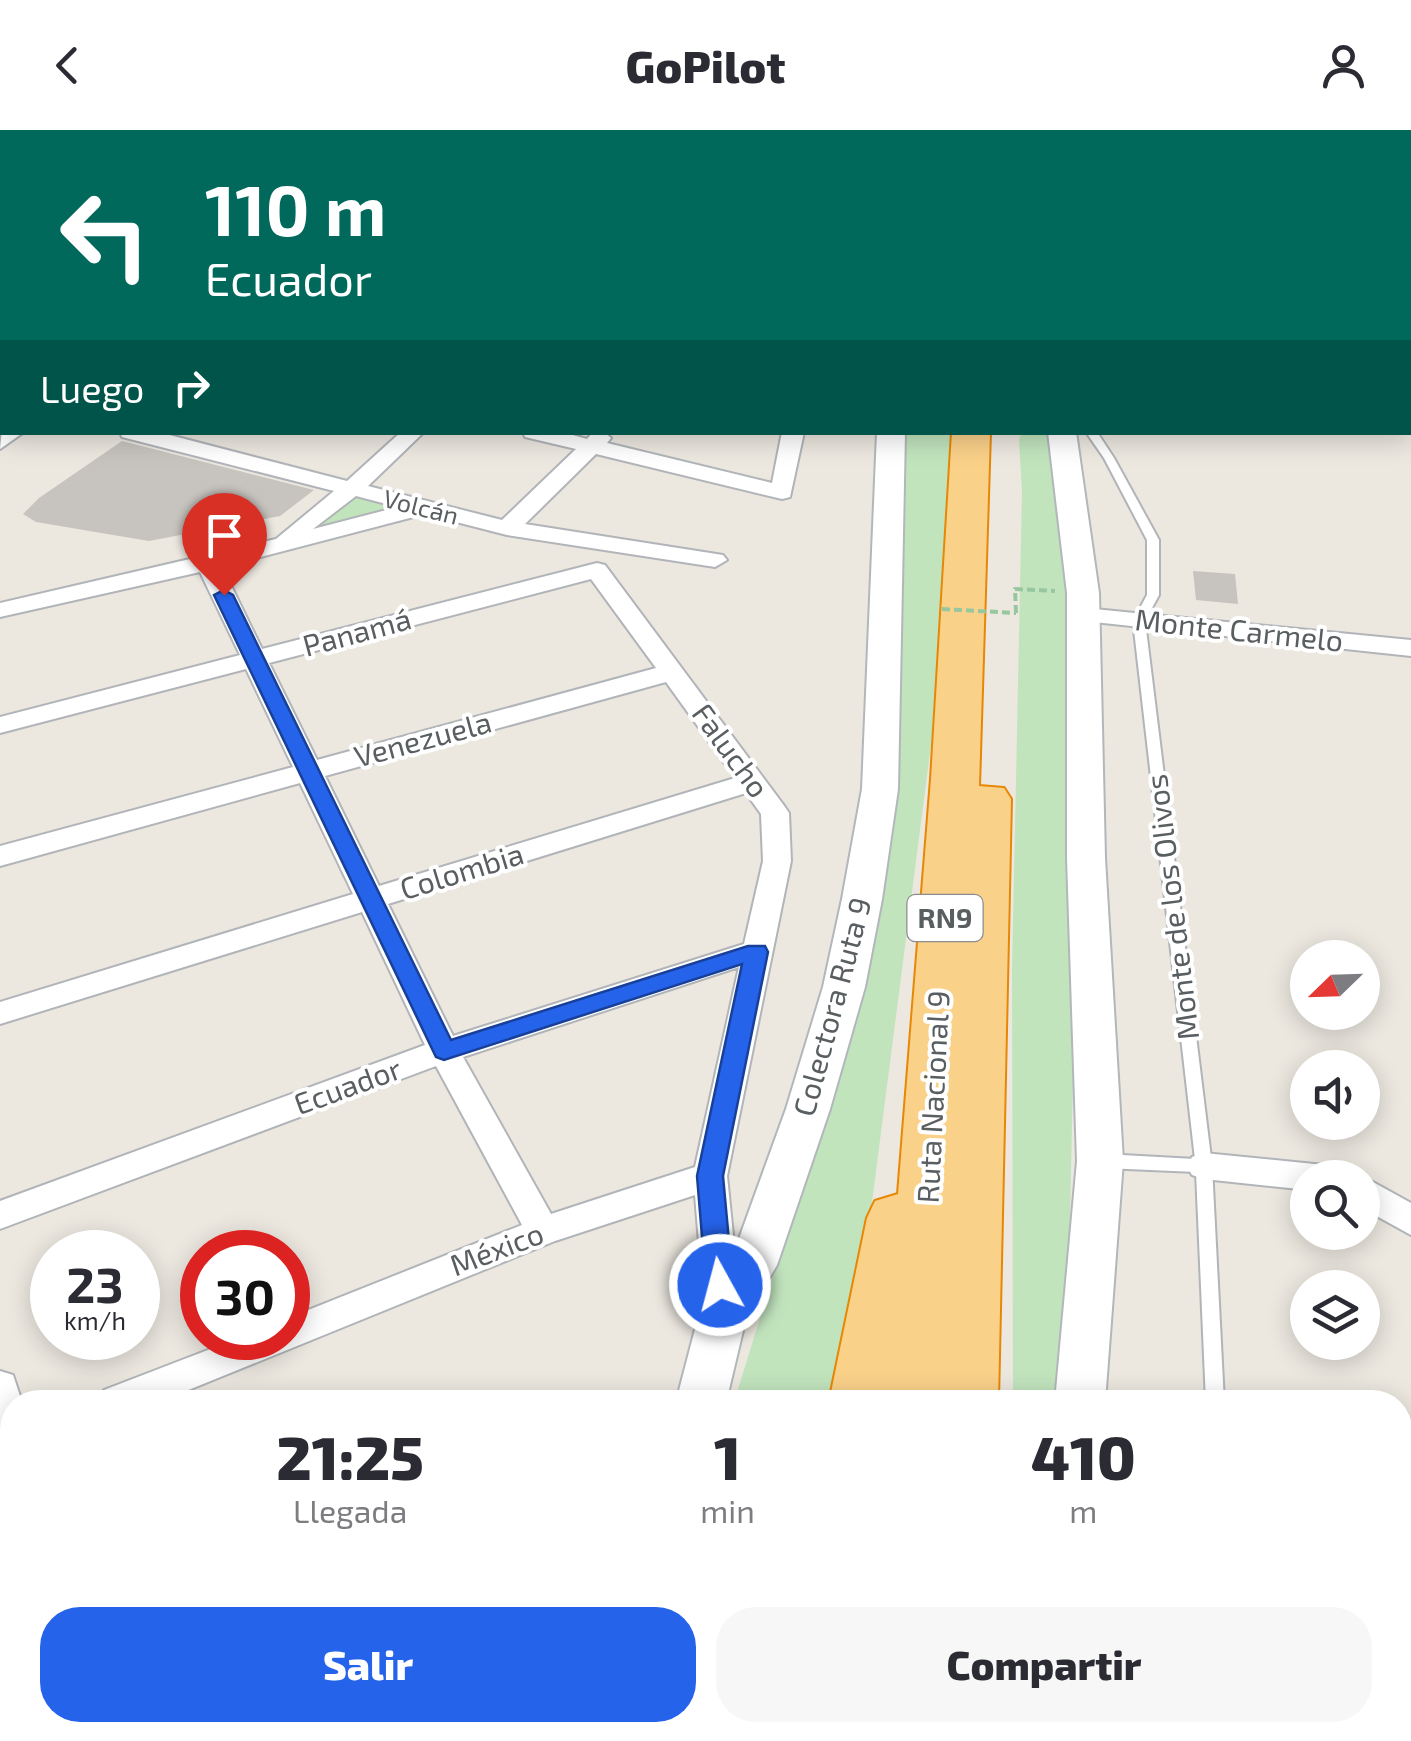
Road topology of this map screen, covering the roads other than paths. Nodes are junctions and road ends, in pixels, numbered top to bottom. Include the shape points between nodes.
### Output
1 (142, 435) edge
2 (216, 435) edge
3 (411, 435) edge
4 (557, 435) edge
5 (793, 435) edge
6 (890, 435) edge
7 (971, 435) edge
8 (998, 435) edge
9 (1062, 435) edge
10 (1093, 435) edge
11 (598, 440) edge
12 (200, 449) junction
13 (351, 489) junction
14 (421, 508) junction
15 (507, 528) junction
16 (276, 546) junction
17 (716, 560) dead end
18 (208, 563) junction
19 (597, 570) joint
20 (1074, 603) junction
21 (0, 610) edge
22 (1139, 621) junction
23 (1403, 647) edge
24 (255, 660) junction
25 (672, 672) junction
26 (0, 726) edge
27 (310, 770) junction
28 (752, 782) junction
29 (0, 856) edge
30 (370, 900) junction
31 (756, 952) junction
32 (962, 975) junction
33 (0, 1013) edge
34 (444, 1051) junction
35 (1100, 1161) junction
36 (1204, 1166) junction
37 (1290, 1175) edge
38 (710, 1176) junction
39 (1380, 1201) edge
40 (0, 1216) edge
41 (1411, 1220) edge
42 (542, 1232) junction
43 (723, 1314) junction
44 (310, 1325) edge
45 (222, 1360) edge
46 (146, 1390) edge
47 (704, 1390) edge
48 (864, 1390) edge
49 (915, 1390) edge
50 (965, 1390) edge
51 (992, 1390) edge
52 (1081, 1390) edge
53 (1213, 1390) edge

1 - 12 street, Volcán
2 - 12 street
3 - 13 street
4 - 11 street
5 - 11 street via 782,492
6 - 43 street, Colectora Ruta 9 via 880,789 844,987 753,1265
7 - 32 highway, Ruta Nacional 9 / RN9
8 - 32 highway, Ruta Nacional 9 / RN9
9 - 20 street
10 - 22 lane, Monte de los Olivos via 1152,540 1154,595
11 - 15 street
12 - 13 street, Volcán
13 - 14 street, Volcán
13 - 16 street
14 - 15 street, Volcán
14 - 16 street
15 - 17 street, Volcán
16 - 18 street
18 - 21 street
18 - 24 street
19 - 24 street, Panamá
19 - 25 street, Falucho
20 - 22 street, Monte Carmelo
20 - 35 street
22 - 23 street, Monte Carmelo
22 - 36 lane, Monte de los Olivos
24 - 26 street, Panamá
24 - 27 street
25 - 27 street, Venezuela
25 - 28 street, Falucho
27 - 29 street, Venezuela
27 - 30 street
28 - 30 street, Colombia
28 - 31 street, Falucho via 775,813 779,839
30 - 33 street, Colombia
30 - 34 street
31 - 34 street, Ecuador
31 - 38 street, Falucho
32 - 48 highway via 918,1063 914,1123
32 - 49 highway, Ruta Nacional 9 / RN9
32 - 50 highway, Ruta Nacional 9 / RN9
32 - 51 highway via 999,1032
34 - 40 street, Ecuador
34 - 42 street
35 - 36 lane
35 - 52 street
36 - 37 street
36 - 53 lane, Monte de los Olivos
38 - 42 street, México
38 - 43 street, Falucho
39 - 41 street
42 - 44 street, México
43 - 47 street, Colectora Ruta 9
45 - 46 street

